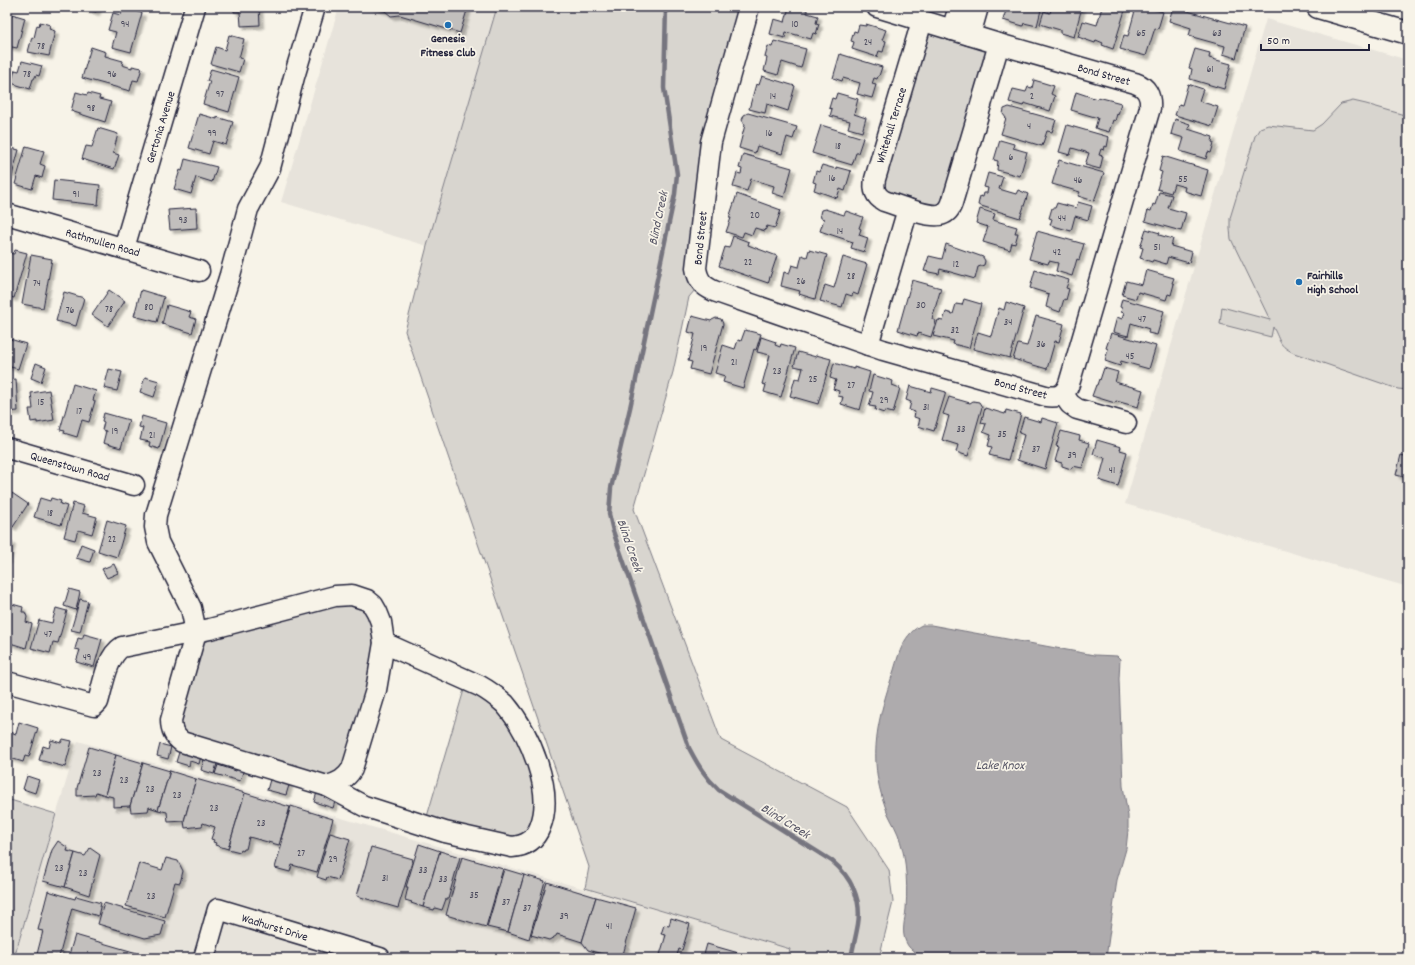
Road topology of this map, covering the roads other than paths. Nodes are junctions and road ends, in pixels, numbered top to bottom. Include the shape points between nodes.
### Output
1 (196, 7) edge
2 (315, 7) edge
3 (749, 7) edge
4 (877, 7) edge
5 (959, 7) edge
6 (978, 7) edge
7 (1318, 7) edge
8 (922, 20) junction
9 (961, 33) junction
10 (1408, 33) edge
11 (998, 44) junction
12 (908, 209) junction
13 (7, 214) edge
14 (124, 248) junction
15 (199, 271) dead end
16 (868, 345) junction
17 (1063, 394) junction
18 (1126, 423) dead end
19 (7, 448) edge
20 (134, 485) dead end
21 (196, 632) junction
22 (384, 643) junction
23 (7, 682) edge
24 (327, 786) junction
25 (204, 958) edge
26 (380, 958) edge

1 - 14 street, Gertonia Avenue
2 - 21 street via 270,168 248,209 156,515 158,542 191,608
3 - 16 street, Bond Street via 711,142 697,276 701,283 714,292
4 - 8 street, Bond Street
5 - 9 street
6 - 9 street
7 - 10 main road
8 - 9 street, Bond Street
8 - 12 street, Whitehall Terrace via 874,184 875,192 880,199
9 - 11 street, Bond Street
11 - 12 street, Whitehall Terrace via 951,206 940,215
11 - 17 street, Bond Street via 1138,84 1145,88 1151,102 1072,376
12 - 16 street
13 - 14 street, Rathmullen Road
14 - 15 street, Rathmullen Road
16 - 17 street, Bond Street via 1046,396
17 - 18 street via 1076,409
19 - 20 street, Queenstown Road
21 - 22 street via 327,598 352,595 373,605 381,622
21 - 23 street via 122,647 116,651 111,659 97,704 92,706
21 - 24 street via 171,720 172,730 177,738 182,742
22 - 24 street via 376,690 352,769 344,779
22 - 24 street via 480,686 505,705 531,748 544,784 545,806 540,828 527,844 505,846 445,832 364,806
25 - 26 street, Wadhurst Drive via 218,910

